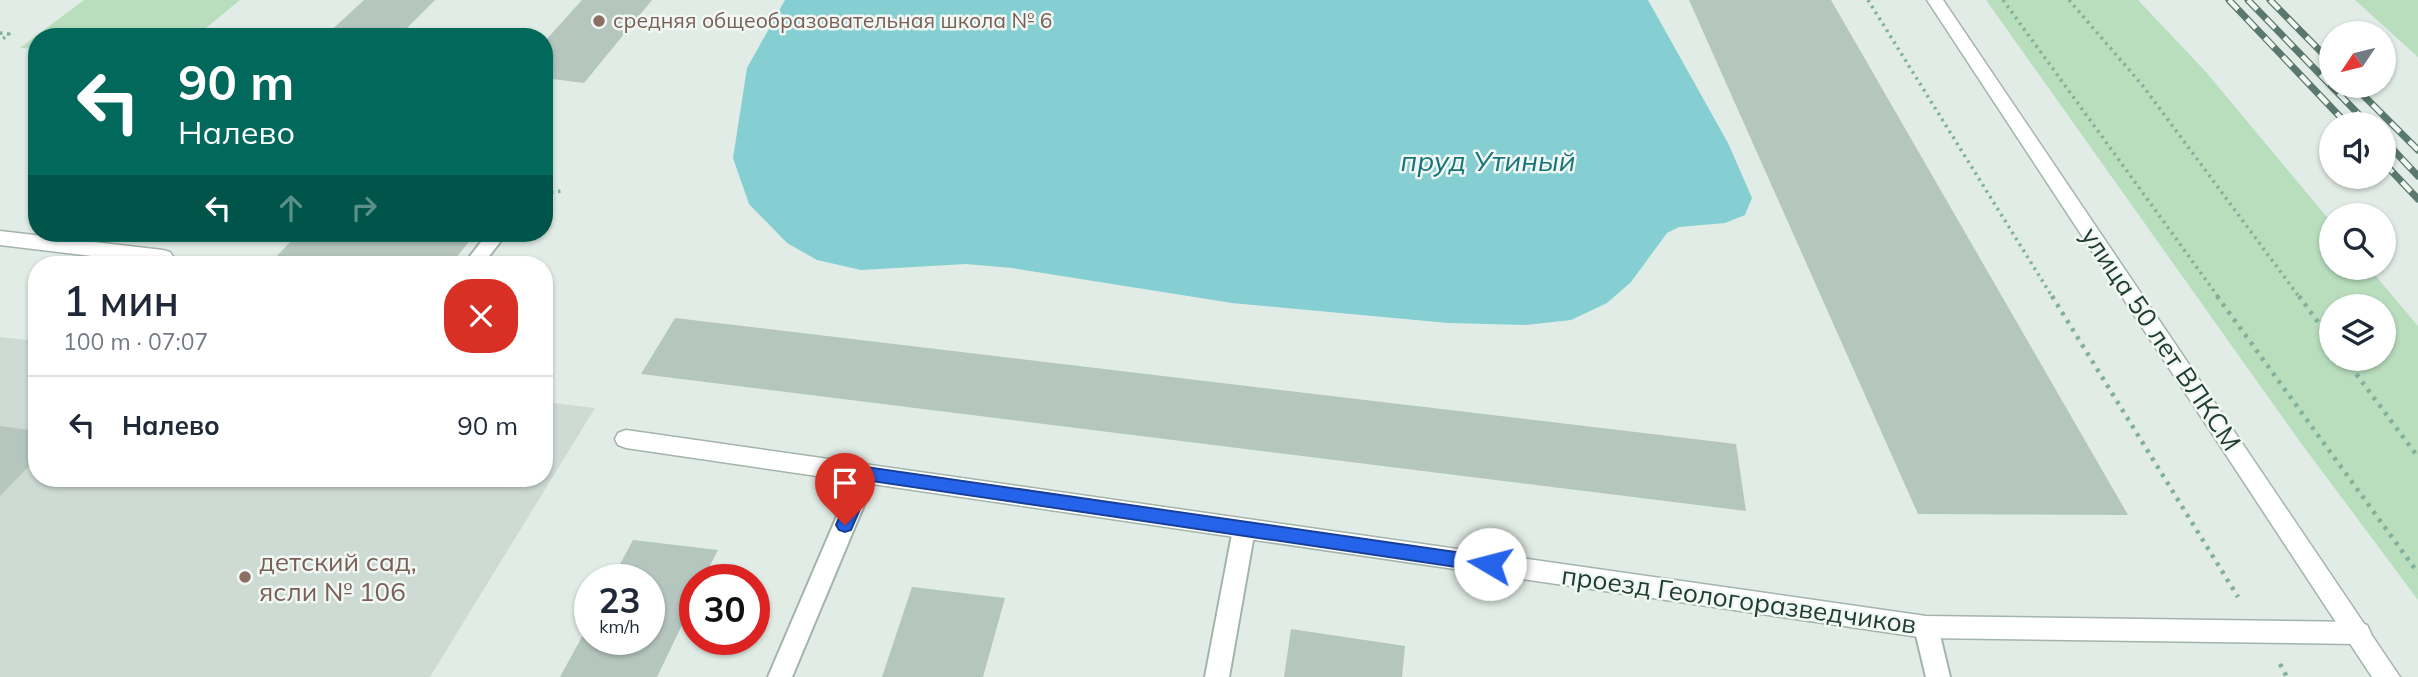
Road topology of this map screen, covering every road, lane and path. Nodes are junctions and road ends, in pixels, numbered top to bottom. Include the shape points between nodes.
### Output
1 (1868, 0) edge
2 (1935, 0) edge
3 (2003, 0) edge
4 (2069, 0) edge
5 (0, 33) edge
6 (0, 41) edge
7 (564, 191) dead end
8 (553, 192) edge
9 (0, 238) edge
10 (28, 241) edge
11 (34, 242) edge
12 (490, 242) edge
13 (154, 256) edge
14 (479, 256) edge
15 (2319, 324) edge
16 (2354, 371) edge
17 (626, 439) dead end
18 (2418, 457) edge
19 (866, 474) junction
20 (1244, 529) junction
21 (2418, 573) edge
22 (1926, 627) junction
23 (2260, 632) junction
24 (2358, 633) junction
25 (780, 677) edge
26 (1217, 677) edge
27 (1938, 677) edge
28 (2287, 677) edge
29 (2387, 677) edge

1 - 23 path
2 - 24 street, улица 50 лет ВЛКСМ
3 - 21 path
4 - 15 path via 2143,86
5 - 6 path via 9,34
7 - 8 path
9 - 10 street
11 - 13 street
12 - 14 lane
16 - 18 path
17 - 19 street, проезд Геологоразведчиков
19 - 20 street, проезд Геологоразведчиков
19 - 25 lane
20 - 22 street, проезд Геологоразведчиков
20 - 26 lane
22 - 23 street, проезд Геологоразведчиков
22 - 27 lane
23 - 24 street, проезд Геологоразведчиков
23 - 28 path
24 - 29 street, улица 50 лет ВЛКСМ

